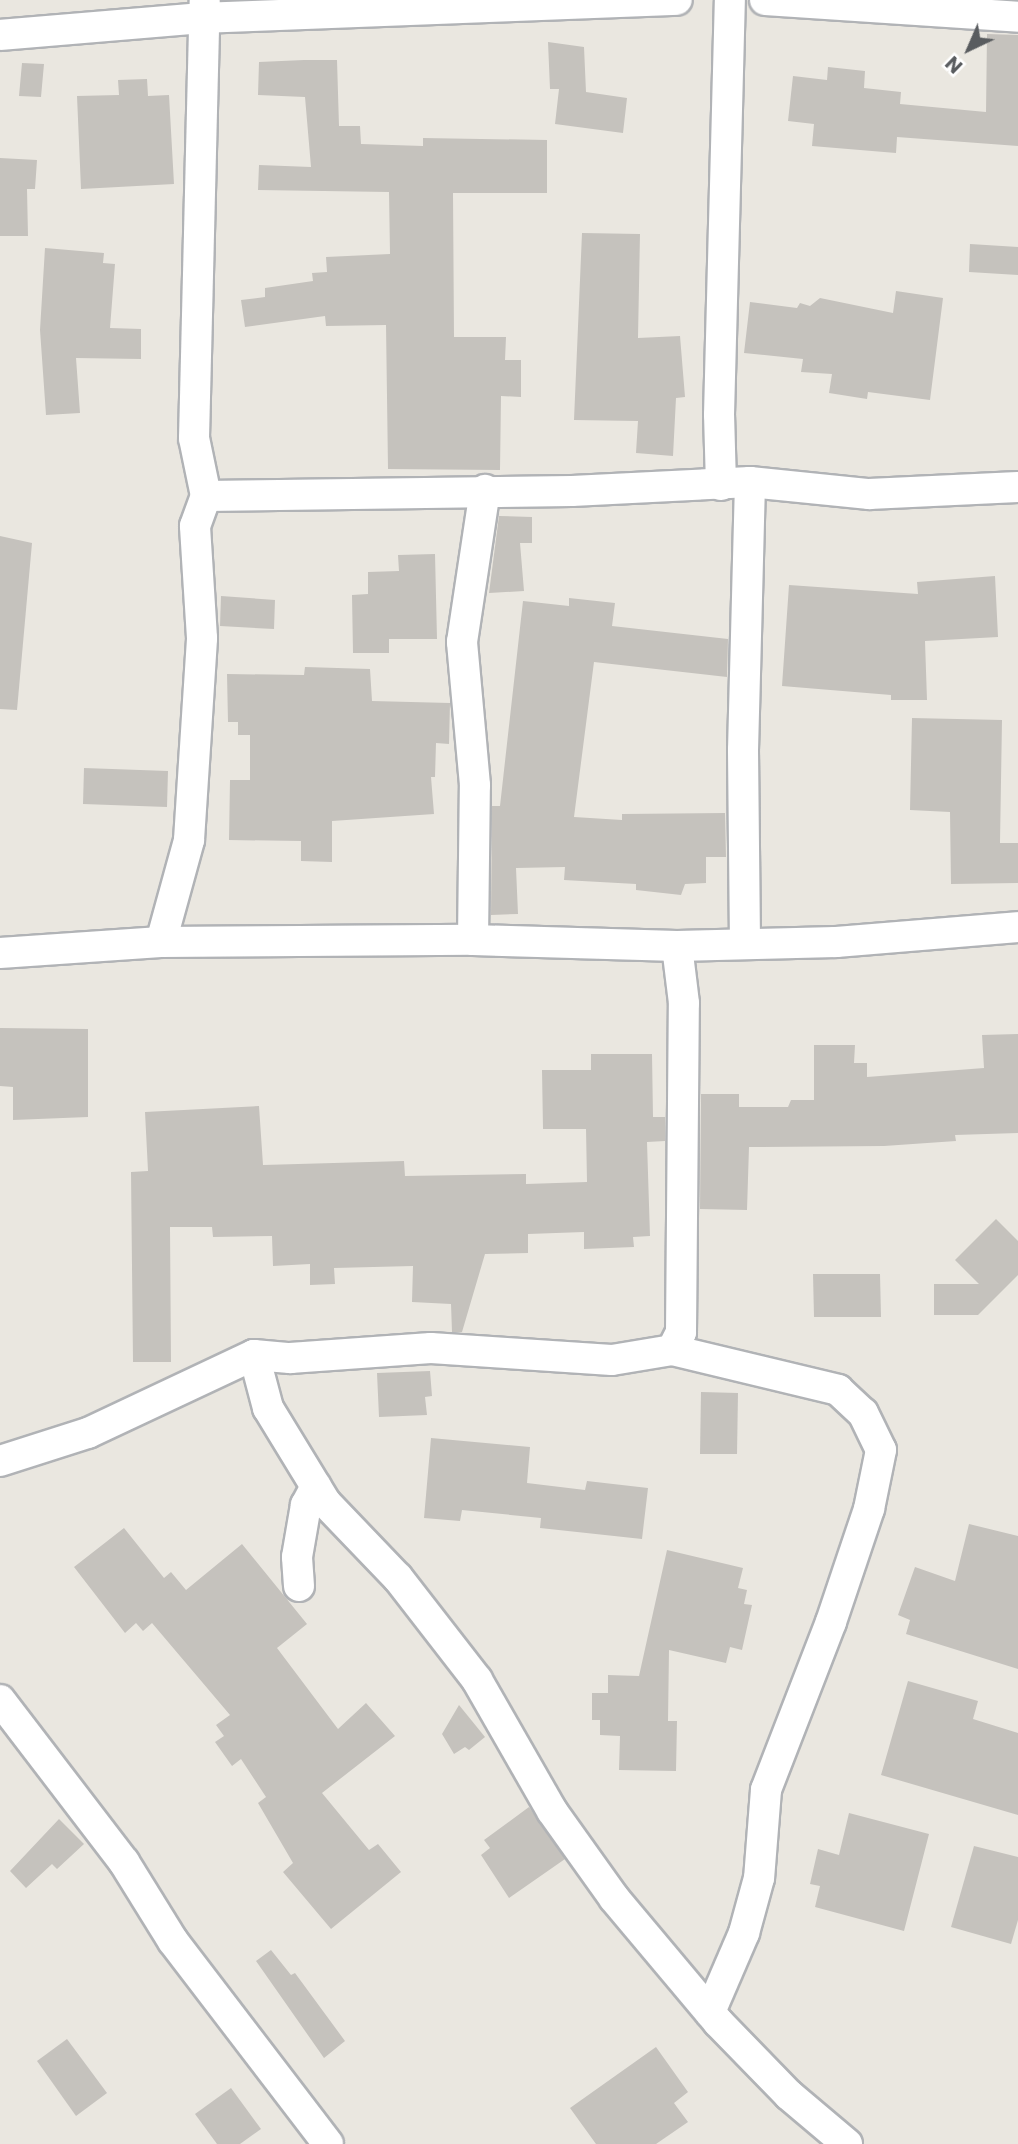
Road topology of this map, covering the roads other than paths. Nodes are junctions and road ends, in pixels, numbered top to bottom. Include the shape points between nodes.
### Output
1 (677, 0) edge
2 (730, 0) edge
3 (765, 0) edge
4 (826, 2) edge
5 (537, 4) edge
6 (204, 9) edge
7 (1018, 17) edge
8 (0, 35) edge
9 (736, 483) junction
10 (1018, 487) edge
11 (485, 490) junction
12 (206, 496) junction
13 (1018, 928) edge
14 (473, 940) junction
15 (161, 942) junction
16 (745, 942) junction
17 (677, 946) junction
18 (0, 953) edge
19 (672, 1350) junction
20 (254, 1355) junction
21 (0, 1461) edge
22 (316, 1486) junction
23 (299, 1586) dead end
24 (0, 1700) edge
25 (710, 2012) junction
26 (835, 2139) edge
27 (328, 2144) edge

1 - 5 street
2 - 9 street via 719,415
3 - 4 street
4 - 7 street
5 - 6 street
6 - 8 street
6 - 12 street via 194,438
9 - 10 street via 869,494
9 - 11 street
9 - 16 street
11 - 12 street
11 - 14 street via 462,642 475,785
12 - 15 street via 195,526 202,638 189,840
13 - 16 street via 836,942
14 - 15 street
14 - 17 street
15 - 18 street
16 - 17 street
17 - 19 street via 684,1003 681,1332
19 - 20 street via 612,1360 431,1348
19 - 25 street via 838,1390 863,1413 881,1450 869,1509 848,1572 766,1790 759,1878 744,1933
20 - 21 street via 88,1433
20 - 22 street via 268,1408
22 - 23 street via 306,1505 297,1557
22 - 25 street via 326,1503 398,1578 477,1680 552,1811 598,1876
24 - 27 street via 124,1862 173,1941
25 - 26 street

